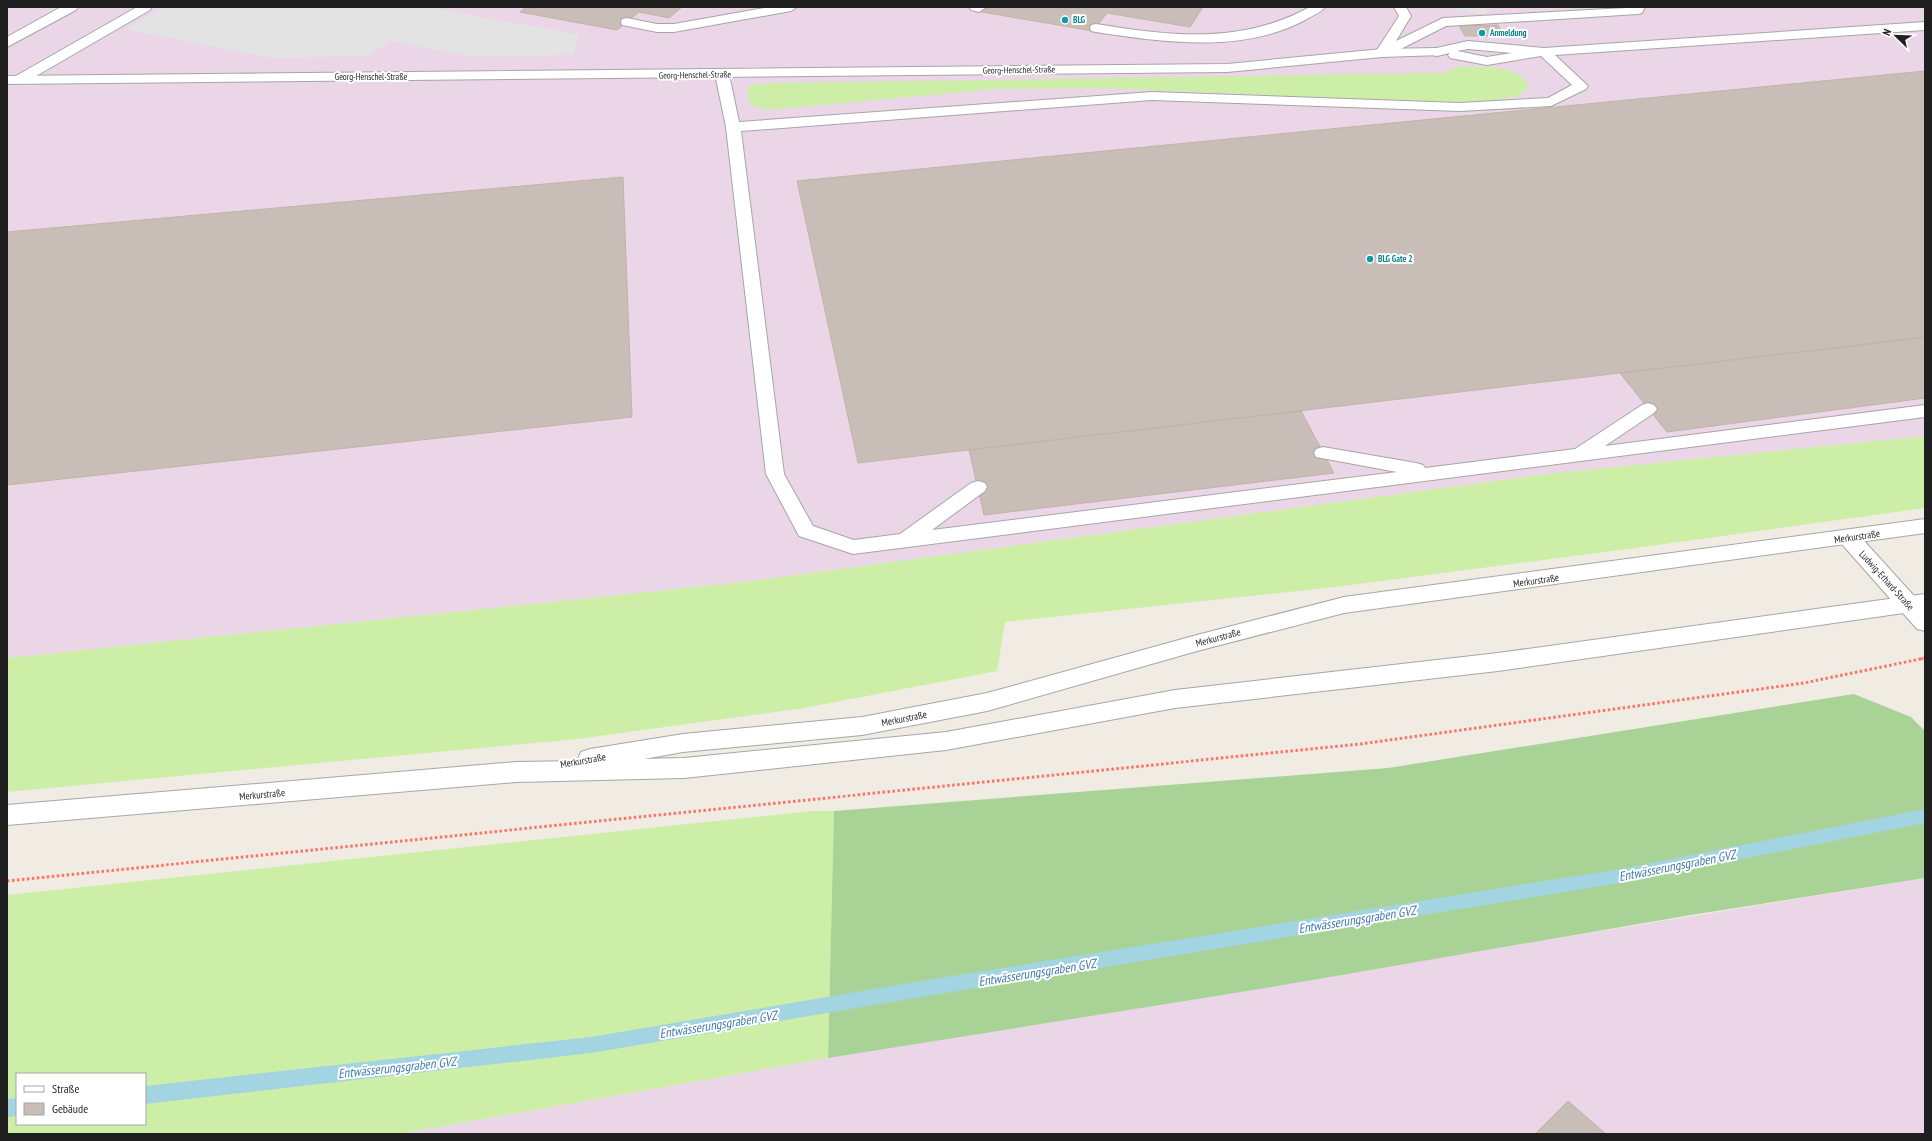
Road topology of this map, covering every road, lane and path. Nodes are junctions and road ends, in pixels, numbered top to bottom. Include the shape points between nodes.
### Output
1 (71, 7) edge
2 (146, 7) edge
3 (791, 7) edge
4 (1319, 7) edge
5 (1400, 7) edge
6 (1488, 7) edge
7 (1639, 7) edge
8 (1564, 11) edge
9 (1483, 20) junction
10 (627, 22) dead end
11 (1925, 26) edge
12 (1096, 28) dead end
13 (7, 43) edge
14 (1437, 52) joint
15 (1544, 52) junction
16 (1382, 53) junction
17 (722, 74) junction
18 (13, 80) edge
19 (733, 127) junction
20 (1648, 409) dead end
21 (1925, 411) edge
22 (1323, 454) dead end
23 (1578, 455) junction
24 (1438, 472) junction
25 (978, 486) dead end
26 (1925, 526) edge
27 (1848, 537) junction
28 (906, 540) junction
29 (1917, 603) edge
30 (1925, 623) edge
31 (1925, 658) edge
32 (516, 772) junction
33 (7, 815) edge
34 (7, 881) edge

1 - 13 street
2 - 18 lane
3 - 10 lane via 674,28 657,28
4 - 12 lane via 1275,28 1233,36 1191,39 1149,37
5 - 16 lane via 1405,16
6 - 9 lane
7 - 8 lane via 1638,10
8 - 9 lane
9 - 16 lane via 1443,22
11 - 15 lane
14 - 15 lane via 1487,61
14 - 16 street, Georg-Henschel-Straße
15 - 19 lane via 1581,86 1551,102 1460,106 1152,96
16 - 17 street, Georg-Henschel-Straße via 1227,68
17 - 18 street, Georg-Henschel-Straße
17 - 19 lane
19 - 28 lane via 774,474 806,531 852,547
20 - 23 lane
21 - 23 lane
22 - 24 lane
23 - 24 lane
24 - 28 lane
25 - 28 lane
26 - 27 street, Merkurstraße
27 - 29 street, Ludwig-Erhard-Straße
27 - 32 street, Merkurstraße via 1344,605 987,702 862,726 683,743
29 - 30 street, Ludwig-Erhard-Straße
29 - 32 street, Merkurstraße via 1498,662 1175,699 946,740 684,768
31 - 34 path via 1804,683 1360,744 411,838
32 - 33 street, Merkurstraße

